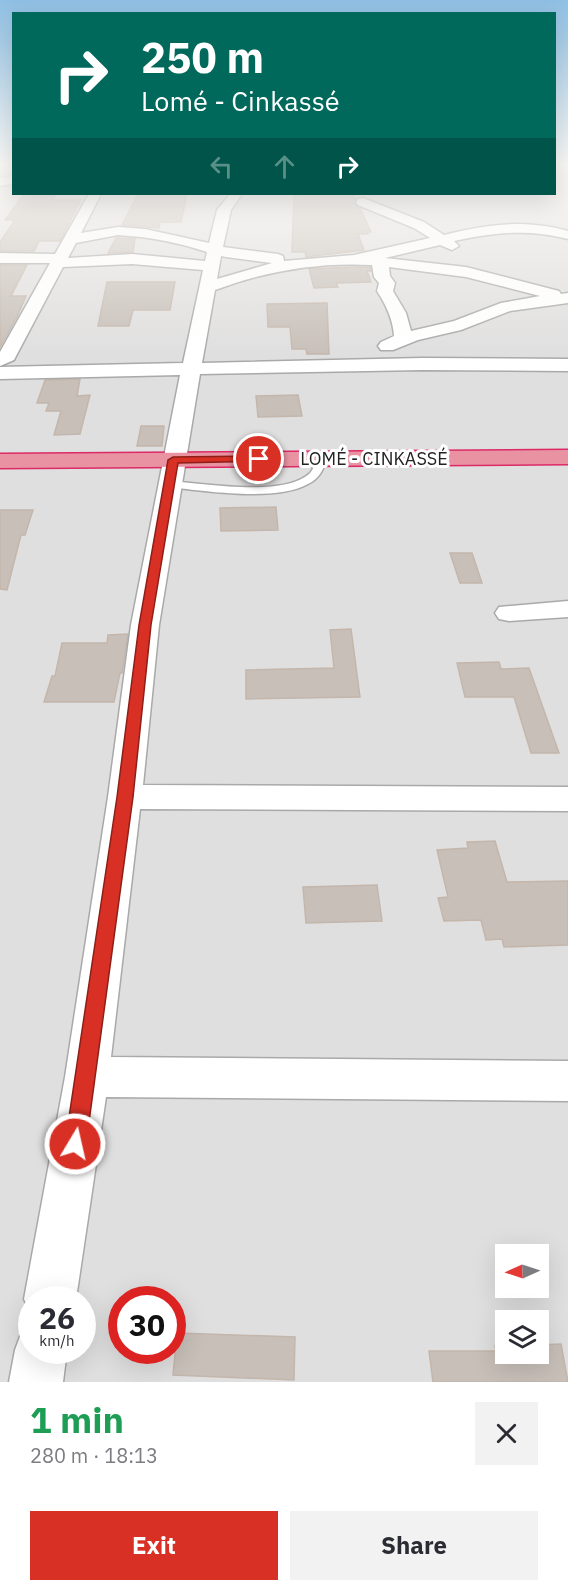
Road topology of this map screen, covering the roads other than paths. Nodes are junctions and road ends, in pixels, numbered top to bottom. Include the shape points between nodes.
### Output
1 (77, 227) edge
2 (105, 227) edge
3 (180, 227) edge
4 (219, 227) edge
5 (376, 227) edge
6 (423, 227) edge
7 (493, 227) edge
8 (533, 227) edge
9 (129, 231) junction
10 (145, 233) junction
11 (568, 235) edge
12 (72, 239) junction
13 (442, 240) junction
14 (0, 258) edge
15 (378, 258) junction
16 (59, 261) junction
17 (306, 262) junction
18 (212, 268) junction
19 (517, 284) junction
20 (568, 298) edge
21 (403, 338) junction
22 (0, 360) edge
23 (568, 365) edge
24 (353, 366) junction
25 (192, 369) junction
26 (0, 373) edge
27 (568, 457) edge
28 (0, 462) edge
29 (171, 472) junction
30 (568, 609) edge
31 (510, 613) dead end
32 (125, 797) junction
33 (568, 799) edge
34 (87, 1077) junction
35 (568, 1081) edge
36 (52, 1286) edge
37 (39, 1364) edge
38 (36, 1382) edge

1 - 12 street
2 - 9 street
3 - 10 street
4 - 18 street
5 - 15 street via 382,250
6 - 13 street
7 - 13 street
8 - 11 street
9 - 10 street
9 - 12 street
10 - 18 street
12 - 16 street
13 - 15 street
13 - 19 street
14 - 16 street
15 - 17 street
15 - 19 street
15 - 21 street via 387,284 385,291 396,306
16 - 18 street via 132,260
16 - 22 street via 7,356
17 - 18 street via 255,270
17 - 18 street via 238,255
18 - 25 street
19 - 20 street
20 - 21 street via 516,305 454,327
21 - 24 street
23 - 24 street
24 - 25 street
25 - 26 street
25 - 29 street
27 - 29 highway, LOMÉ - CINKASSÉ via 322,459
28 - 29 highway, LOMÉ - CINKASSÉ
29 - 32 street via 145,625
30 - 31 street
32 - 33 street
32 - 34 street
34 - 35 street
34 - 36 street
37 - 38 street

